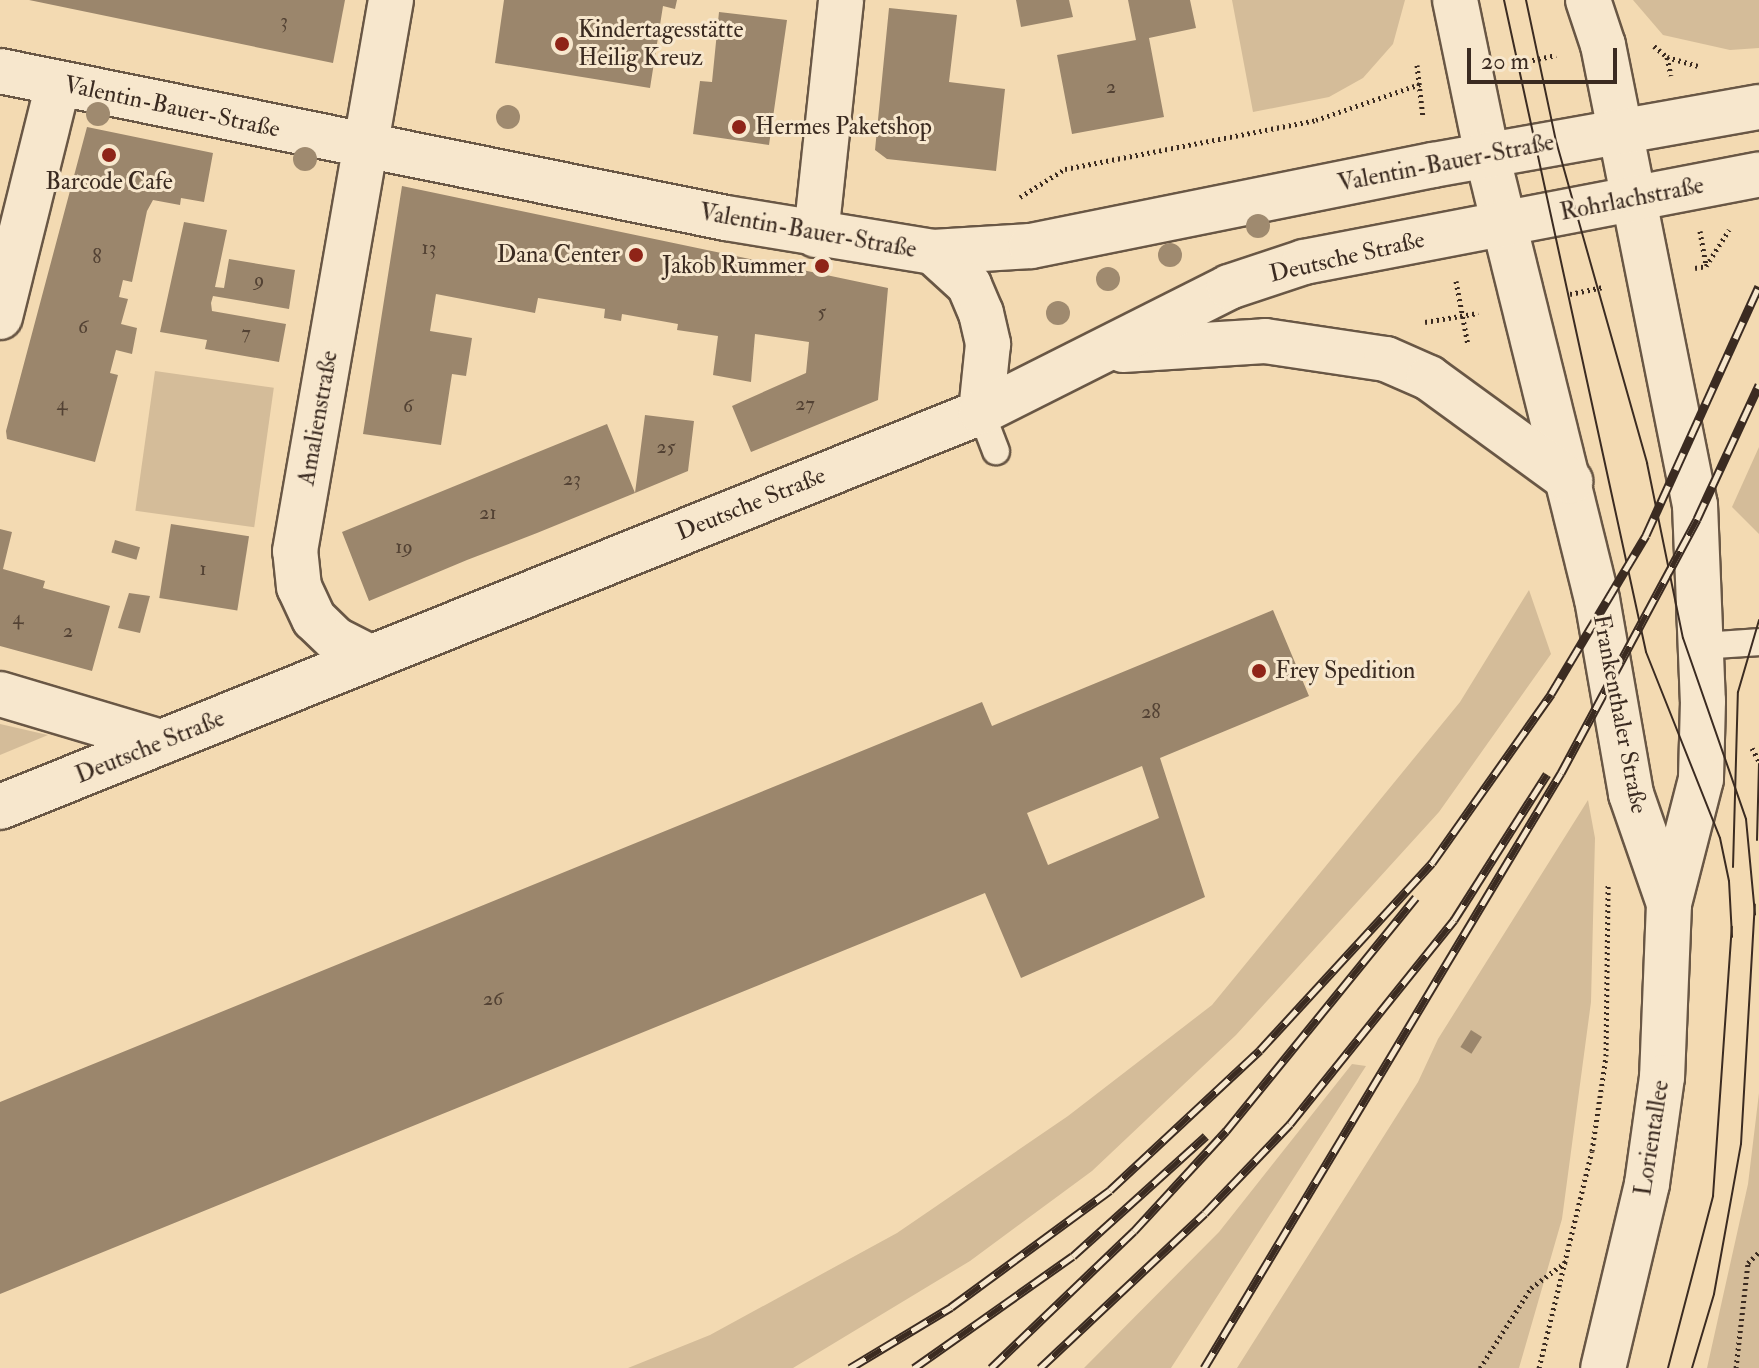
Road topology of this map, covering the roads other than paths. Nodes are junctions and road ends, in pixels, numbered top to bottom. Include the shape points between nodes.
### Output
1 (391, 0) edge
2 (841, 0) edge
3 (1455, 0) edge
4 (1588, 0) edge
5 (0, 71) edge
6 (58, 84) junction
7 (1759, 107) edge
8 (1618, 129) junction
9 (366, 148) junction
10 (1487, 155) junction
11 (1759, 174) edge
12 (1635, 199) junction
13 (1505, 223) junction
14 (816, 235) junction
15 (933, 252) junction
16 (0, 317) edge
17 (1105, 351) junction
18 (988, 432) junction
19 (1570, 481) junction
20 (1759, 642) edge
21 (1701, 646) junction
22 (370, 657) junction
23 (0, 694) edge
24 (161, 742) junction
25 (0, 807) edge
26 (1669, 904) junction
27 (1603, 1368) edge

1 - 9 main road, Amalienstraße
2 - 14 main road
3 - 10 main road, Frankenthaler Straße
4 - 8 main road via 1603,45
5 - 6 main road, Valentin-Bauer-Straße
6 - 9 main road, Valentin-Bauer-Straße
6 - 16 main road
7 - 8 main road
8 - 10 main road, Valentin-Bauer-Straße
8 - 12 main road
9 - 14 main road, Valentin-Bauer-Straße
9 - 22 main road, Amalienstraße via 295,551 299,587 314,619 336,640
10 - 13 main road, Frankenthaler Straße
10 - 15 main road, Valentin-Bauer-Straße via 1031,246
11 - 12 main road, Rohrlachstraße
12 - 13 main road, Rohrlachstraße
12 - 21 main road via 1695,505
13 - 17 main road, Deutsche Straße via 1304,262 1229,287
13 - 19 main road, Frankenthaler Straße
14 - 15 main road, Valentin-Bauer-Straße
15 - 18 main road via 969,285 981,313 988,344
17 - 18 main road, Deutsche Straße
17 - 19 main road via 1265,341 1386,359 1429,378
18 - 22 main road, Deutsche Straße
19 - 26 main road, Frankenthaler Straße via 1631,794
20 - 21 lane
21 - 26 main road via 1701,779
22 - 24 main road, Deutsche Straße
23 - 24 main road
24 - 25 main road, Deutsche Straße
26 - 27 main road, Lorientallee via 1662,1077 1647,1184

